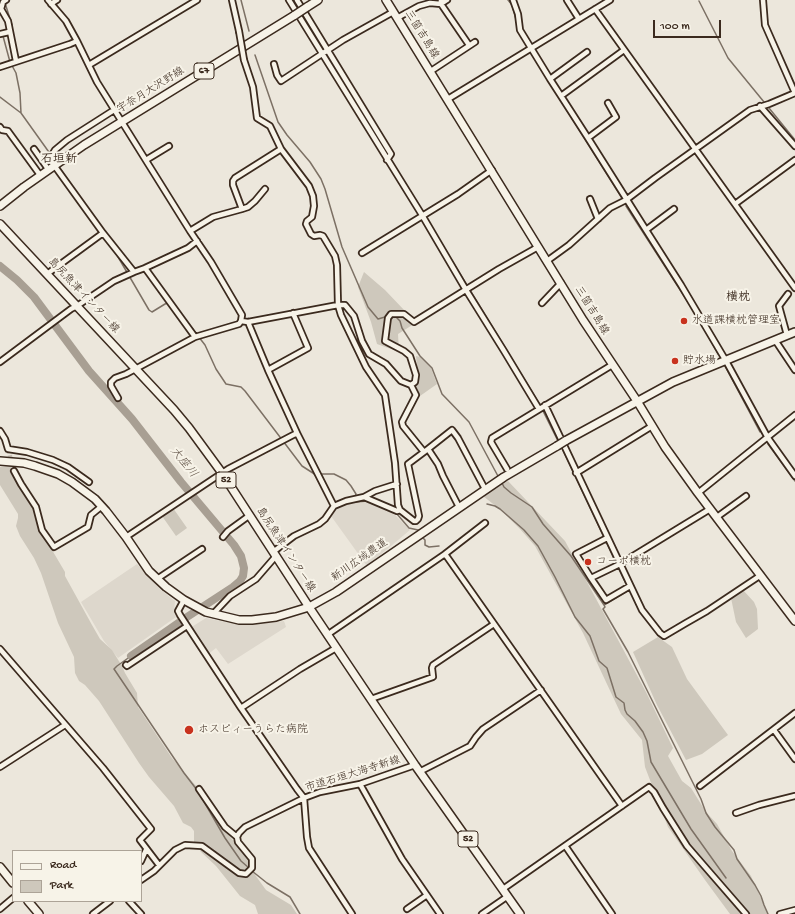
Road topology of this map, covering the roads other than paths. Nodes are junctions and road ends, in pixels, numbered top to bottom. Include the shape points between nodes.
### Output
1 (6, 0) edge
2 (48, 0) edge
3 (57, 0) edge
4 (196, 0) edge
5 (232, 0) edge
6 (289, 0) edge
7 (297, 0) edge
8 (318, 0) edge
9 (386, 0) edge
10 (447, 0) edge
11 (513, 0) edge
12 (566, 0) edge
13 (610, 0) edge
14 (763, 0) edge
15 (441, 2) edge
16 (51, 4) junction
17 (595, 9) junction
18 (395, 15) junction
19 (579, 19) junction
20 (9, 32) junction
21 (0, 34) edge
22 (77, 41) junction
23 (474, 42) dead end
24 (469, 45) junction
25 (531, 49) junction
26 (328, 50) junction
27 (624, 50) junction
28 (587, 52) dead end
29 (322, 54) junction
30 (16, 61) junction
31 (274, 64) dead end
32 (89, 65) junction
33 (0, 67) edge
34 (431, 71) junction
35 (550, 79) junction
36 (795, 93) edge
37 (561, 96) junction
38 (448, 99) junction
39 (608, 103) dead end
40 (760, 106) junction
41 (114, 110) junction
42 (122, 122) junction
43 (0, 127) edge
44 (588, 138) junction
45 (169, 146) dead end
46 (795, 146) edge
47 (34, 149) dead end
48 (281, 149) junction
49 (696, 149) junction
50 (146, 160) junction
51 (387, 160) junction
52 (795, 160) edge
53 (51, 167) junction
54 (492, 170) junction
55 (40, 175) junction
56 (264, 189) dead end
57 (590, 200) dead end
58 (626, 200) junction
59 (735, 204) junction
60 (0, 206) edge
61 (242, 209) junction
62 (674, 209) dead end
63 (424, 214) junction
64 (598, 219) junction
65 (0, 224) edge
66 (646, 230) junction
67 (190, 231) junction
68 (102, 233) junction
69 (197, 241) junction
70 (538, 247) junction
71 (362, 253) dead end
72 (547, 261) junction
73 (145, 268) junction
74 (134, 272) junction
75 (47, 274) junction
76 (561, 283) junction
77 (795, 288) edge
78 (466, 290) junction
79 (788, 294) dead end
80 (542, 303) dead end
81 (338, 305) junction
82 (77, 306) junction
83 (293, 313) junction
84 (242, 321) junction
85 (248, 322) junction
86 (795, 332) edge
87 (787, 335) junction
88 (196, 337) junction
89 (775, 340) junction
90 (726, 361) junction
91 (0, 362) edge
92 (612, 365) junction
93 (134, 368) junction
94 (268, 370) junction
95 (795, 370) edge
96 (411, 385) junction
97 (118, 398) dead end
98 (637, 401) junction
99 (545, 406) junction
100 (539, 409) junction
101 (795, 415) edge
102 (652, 426) junction
103 (0, 431) edge
104 (297, 433) junction
105 (768, 438) junction
106 (426, 451) junction
107 (0, 461) edge
108 (507, 469) dead end
109 (14, 470) tunnel mouth
110 (222, 473) junction
111 (576, 473) junction
112 (795, 476) edge
113 (89, 482) dead end
114 (397, 484) junction
115 (485, 489) junction
116 (698, 493) junction
117 (746, 496) dead end
118 (364, 497) junction
119 (102, 506) junction
120 (334, 506) junction
121 (459, 507) junction
122 (710, 508) junction
123 (400, 510) junction
124 (250, 515) junction
125 (717, 517) junction
126 (485, 523) dead end
127 (126, 537) junction
128 (223, 537) dead end
129 (606, 539) junction
130 (202, 549) dead end
131 (274, 554) junction
132 (445, 554) junction
133 (619, 565) junction
134 (760, 576) junction
135 (592, 578) junction
136 (157, 579) junction
137 (628, 587) junction
138 (184, 600) junction
139 (309, 607) junction
140 (210, 613) junction
141 (795, 621) edge
142 (494, 624) junction
143 (186, 626) junction
144 (327, 635) junction
145 (336, 648) junction
146 (0, 649) edge
147 (126, 665) dead end
148 (541, 690) junction
149 (371, 699) junction
150 (241, 708) junction
151 (795, 713) edge
152 (64, 725) junction
153 (774, 730) junction
154 (795, 759) edge
155 (416, 765) junction
156 (0, 767) edge
157 (421, 771) junction
158 (360, 784) junction
159 (700, 786) dead end
160 (199, 789) dead end
161 (795, 796) edge
162 (304, 798) junction
163 (622, 806) junction
164 (736, 812) dead end
165 (237, 837) junction
166 (566, 846) junction
167 (146, 850) junction
168 (142, 859) edge
169 (159, 866) junction
170 (0, 867) edge
171 (142, 879) edge
172 (12, 882) edge
173 (503, 889) junction
174 (427, 895) junction
175 (508, 896) junction
176 (12, 899) edge
177 (29, 902) edge
178 (109, 902) edge
179 (130, 902) edge
180 (0, 908) edge
181 (407, 909) dead end
182 (795, 910) edge
183 (39, 914) edge
184 (93, 914) edge
185 (141, 914) edge
186 (352, 914) edge
187 (440, 914) edge
188 (482, 914) edge
189 (520, 914) edge
190 (612, 914) edge
191 (746, 914) edge
192 (780, 914) edge

1 - 20 street via 1,9 8,21
2 - 16 street
3 - 16 street
4 - 32 street
5 - 48 street, bridge via 244,60 253,87 257,118 270,126
6 - 29 street
7 - 26 street
8 - 42 main road, 宇奈月大沢野線 / 67, bridge
9 - 18 main road, 三箇吉島線
10 - 15 street
11 - 25 street via 520,30
12 - 19 street
13 - 17 street
14 - 36 street via 765,25
15 - 18 street via 419,6
15 - 24 street
16 - 22 street via 66,21
17 - 19 street
17 - 27 street
18 - 26 street
18 - 34 main road, 三箇吉島線
19 - 25 street
20 - 21 street
20 - 30 street
22 - 30 street
22 - 32 street
23 - 24 street
24 - 34 street
25 - 35 street
25 - 38 street
26 - 29 street
26 - 51 street via 391,154
27 - 37 street
27 - 49 street
28 - 35 street
29 - 31 street via 281,80
29 - 51 street
30 - 33 street
32 - 41 street
34 - 38 main road, 三箇吉島線
35 - 37 street
36 - 40 street
37 - 44 street
38 - 54 main road, 三箇吉島線
39 - 44 street via 616,117
40 - 46 street
40 - 49 street via 750,110
41 - 42 street
41 - 53 street via 55,150
42 - 50 street
42 - 53 main road, 宇奈月大沢野線 / 67
43 - 55 street via 8,131
44 - 58 street
45 - 50 street
47 - 53 street
48 - 61 street via 233,181
48 - 81 street via 303,177 313,196 312,217 306,224 311,234 323,236 335,256
49 - 58 street
49 - 59 street
50 - 67 street
51 - 63 street
52 - 59 street
53 - 55 main road, 宇奈月大沢野線 / 67
53 - 68 street
54 - 63 street
54 - 70 main road, 三箇吉島線
55 - 60 main road, 宇奈月大沢野線 / 67
56 - 61 street via 255,201
57 - 64 street
58 - 64 street via 610,208
58 - 66 street
59 - 77 street
61 - 67 street via 213,216
62 - 66 street
63 - 71 street
63 - 78 street
64 - 72 street
65 - 75 main road, 島尻魚津インター線 / 52
66 - 90 street
67 - 69 street
68 - 74 street
68 - 75 street
69 - 73 street via 188,248
69 - 84 street via 242,315
70 - 72 main road, 三箇吉島線
70 - 78 street
72 - 76 main road, 三箇吉島線
73 - 74 street
73 - 88 street
74 - 82 street
75 - 82 main road, 島尻魚津インター線 / 52
76 - 80 street
76 - 92 main road, 三箇吉島線
78 - 96 street via 414,322 404,314 391,314 388,318 385,341 410,356 416,375 415,382
78 - 100 street
79 - 87 street via 778,306
81 - 83 street
81 - 96 street via 345,305 354,316 369,354 386,364 401,381
81 - 114 street via 366,367 386,395
82 - 91 street
82 - 93 main road, 島尻魚津インター線 / 52
83 - 85 street
83 - 94 street via 308,348
84 - 85 street
84 - 88 street
85 - 94 street
86 - 87 main road, 新川広域農道
87 - 89 main road, 新川広域農道
88 - 93 street
89 - 90 main road, 新川広域農道
89 - 95 street
90 - 98 main road, 新川広域農道 via 673,382
90 - 105 street
92 - 98 main road, 三箇吉島線
92 - 99 street
93 - 97 street via 111,382
93 - 110 main road, 島尻魚津インター線 / 52 via 184,422
94 - 104 street
96 - 106 street via 416,395 402,422
98 - 102 main road, 三箇吉島線
98 - 115 main road, 新川広域農道, bridge
99 - 100 street
99 - 111 street
100 - 108 street via 492,438 491,442
101 - 105 street
102 - 111 street
102 - 116 main road, 三箇吉島線
103 - 113 street via 8,449 53,460
104 - 110 street
104 - 120 street
105 - 112 street
105 - 116 street
106 - 115 street via 452,430
106 - 121 street via 438,464
106 - 123 street via 408,464 418,519 414,521
107 - 119 main road, 新川広域農道 via 24,462 58,474 84,490
109 - 119 street via 36,507 42,530 54,547 88,527 91,515
110 - 124 main road, 島尻魚津インター線 / 52
110 - 127 street
111 - 129 street
114 - 118 street
114 - 123 street
115 - 121 main road, 新川広域農道
116 - 122 main road, 三箇吉島線
117 - 125 street
118 - 120 street
118 - 123 street
119 - 127 main road, 新川広域農道
120 - 131 street via 319,524 294,536
121 - 139 main road, 新川広域農道 via 336,592
122 - 125 main road, 三箇吉島線
122 - 133 street
124 - 128 street
124 - 131 main road, 島尻魚津インター線 / 52
125 - 134 main road, 三箇吉島線
126 - 132 street
127 - 136 main road, 新川広域農道
129 - 133 street
129 - 135 street via 576,554
130 - 136 street
131 - 139 main road, 島尻魚津インター線 / 52
131 - 140 street via 256,579
132 - 142 street
132 - 144 street
133 - 135 street
133 - 137 street
134 - 137 street via 664,636 645,615
134 - 141 main road, 三箇吉島線
135 - 137 street via 606,600
136 - 138 main road, 新川広域農道
138 - 140 main road, 新川広域農道
138 - 143 street via 178,611
139 - 140 main road, 新川広域農道 via 276,618 252,620 239,620
139 - 144 main road, 島尻魚津インター線 / 52
142 - 148 street
142 - 149 street via 432,665 433,677
143 - 147 street via 159,646
143 - 150 street
144 - 145 main road, 島尻魚津インター線 / 52
145 - 149 main road, 島尻魚津インター線 / 52
145 - 150 street
146 - 152 street
148 - 157 street via 483,729 470,746
148 - 163 street
149 - 155 main road, 島尻魚津インター線 / 52
150 - 162 street
151 - 153 street
152 - 156 street
152 - 167 street via 103,768 151,829 140,840
153 - 154 street
153 - 159 street
155 - 157 main road, 島尻魚津インター線 / 52
155 - 158 street, 市道石垣大海寺新線
157 - 173 main road, 島尻魚津インター線 / 52
158 - 162 street, 市道石垣大海寺新線
158 - 174 street via 402,859
160 - 165 street via 225,827
161 - 164 street
162 - 165 street, 市道石垣大海寺新線 via 245,827
162 - 186 street via 309,848
163 - 166 street
163 - 191 street via 649,787 687,846
165 - 169 street via 252,859 252,868 246,874 239,873 202,846 194,845 185,845 175,850
166 - 173 street
166 - 190 street
167 - 168 street
167 - 169 street
169 - 171 street
170 - 172 main road
173 - 175 main road, 島尻魚津インター線 / 52
174 - 181 street
174 - 187 street
175 - 188 street
175 - 189 main road, 島尻魚津インター線 / 52
176 - 180 street
177 - 183 main road
178 - 184 street
179 - 185 street
182 - 192 street

